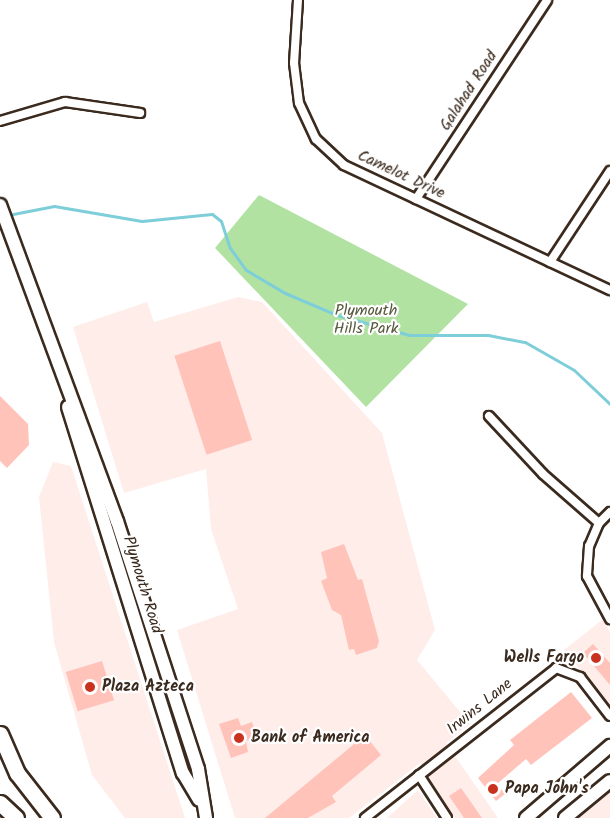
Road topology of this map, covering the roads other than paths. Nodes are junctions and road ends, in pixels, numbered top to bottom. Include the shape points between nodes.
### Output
1 (298, 0) edge
2 (547, 0) edge
3 (140, 113) dead end
4 (0, 121) edge
5 (610, 171) edge
6 (416, 199) junction
7 (0, 205) edge
8 (550, 262) junction
9 (610, 290) edge
10 (489, 416) dead end
11 (610, 512) edge
12 (599, 523) junction
13 (610, 619) edge
14 (610, 716) edge
15 (0, 734) edge
16 (610, 746) edge
17 (419, 775) junction
18 (610, 781) edge
19 (0, 803) edge
20 (16, 818) edge
21 (52, 818) edge
22 (206, 818) edge
23 (365, 818) edge
24 (447, 818) edge
25 (526, 818) edge
26 (565, 818) edge

1 - 6 street, Camelot Drive via 296,83 299,103 316,139 344,165
2 - 6 street, Galahad Road
3 - 4 street via 65,102
5 - 8 street
6 - 8 street, Camelot Drive
7 - 22 main road, Plymouth Road via 61,373 62,388 183,773
8 - 9 street, Camelot Drive
10 - 12 street via 543,474
11 - 12 street
12 - 13 street via 589,546 587,576
14 - 17 street, Irwins Lane via 580,678 556,668
15 - 21 highway via 17,773
16 - 25 main road
17 - 23 street, Irwins Lane
17 - 24 street
18 - 26 main road
19 - 20 highway

